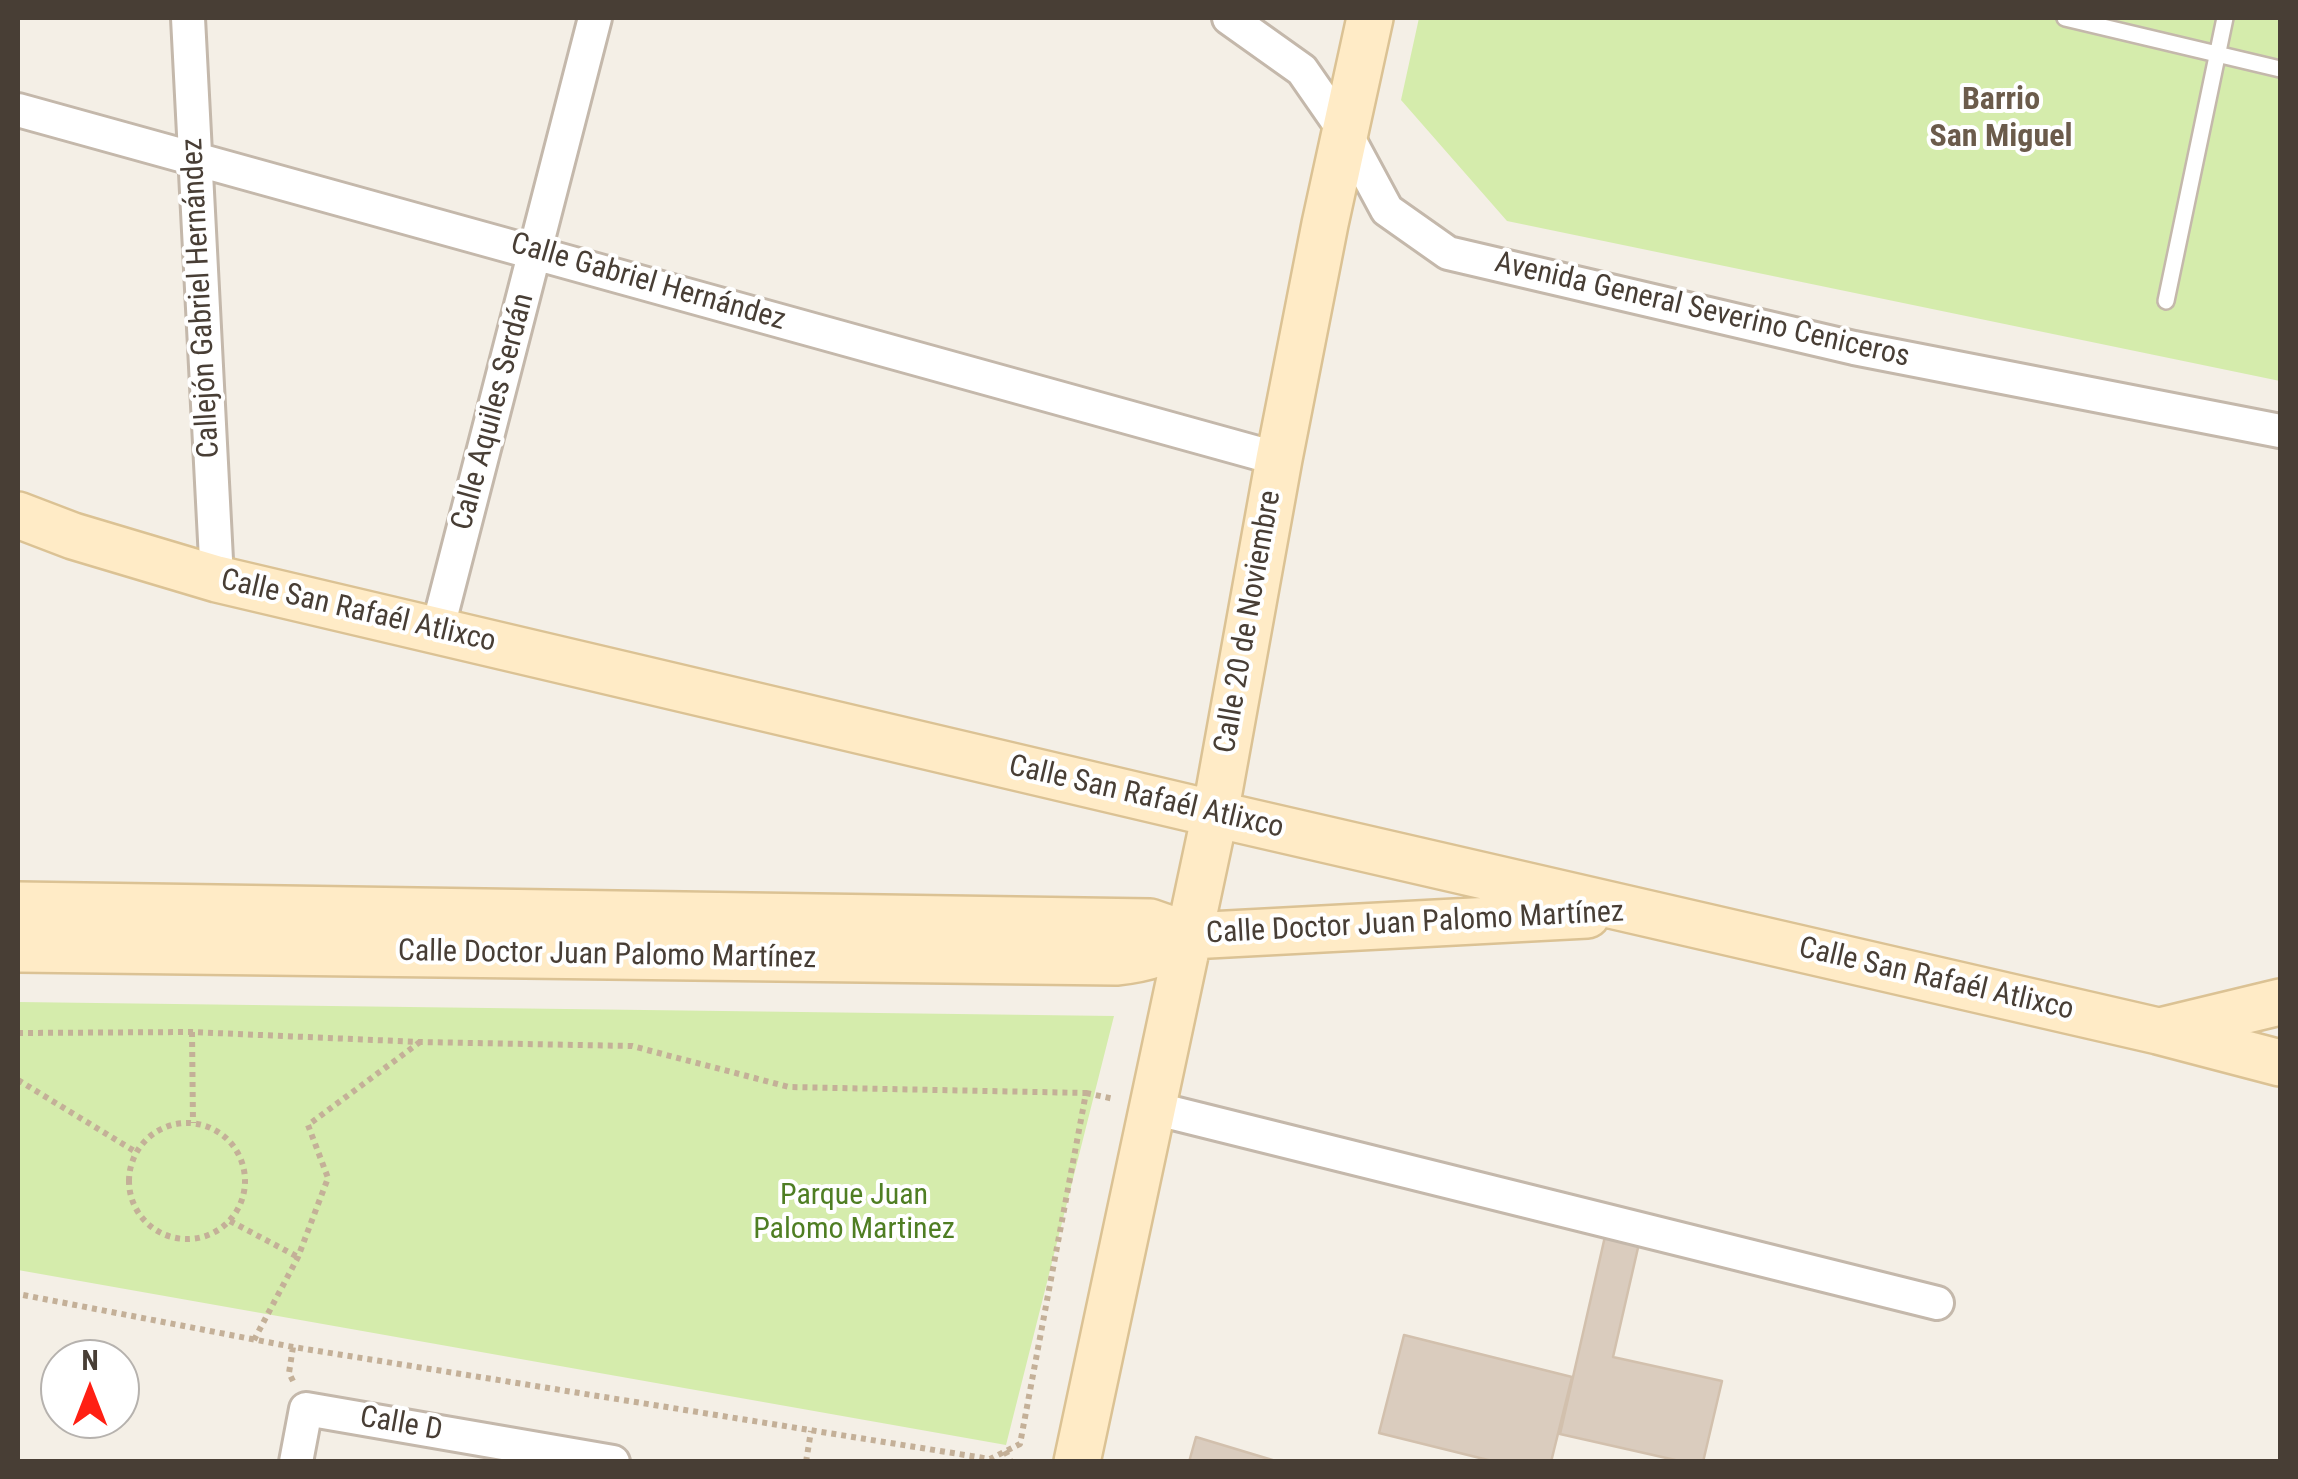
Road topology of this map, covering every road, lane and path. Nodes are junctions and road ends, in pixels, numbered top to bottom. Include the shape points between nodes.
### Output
1 (188, 18) edge
2 (595, 18) edge
3 (1228, 18) edge
4 (1370, 18) edge
5 (2065, 18) edge
6 (2224, 18) edge
7 (2217, 53) junction
8 (2280, 69) edge
9 (18, 110) edge
10 (1345, 132) junction
11 (194, 158) junction
12 (536, 252) junction
13 (2166, 301) dead end
14 (2280, 431) edge
15 (1278, 459) junction
16 (18, 515) edge
17 (217, 579) junction
18 (437, 631) junction
19 (1215, 814) junction
20 (18, 904) edge
21 (1640, 913) junction
22 (1190, 936) junction
23 (18, 949) edge
24 (2280, 1002) edge
25 (2158, 1031) junction
26 (192, 1032) junction
27 (18, 1033) edge
28 (420, 1042) junction
29 (2280, 1062) edge
30 (18, 1080) edge
31 (1153, 1108) junction
32 (193, 1124) junction
33 (136, 1152) junction
34 (230, 1221) junction
35 (298, 1257) junction
36 (18, 1294) edge
37 (1937, 1303) dead end
38 (254, 1340) junction
39 (811, 1431) junction
40 (1005, 1451) junction
41 (564, 1457) edge
42 (296, 1462) edge
43 (614, 1462) edge
44 (806, 1462) edge
45 (1011, 1462) edge
46 (1077, 1462) edge

1 - 11 street, Callejón Gabriel Hernández
2 - 12 street, Calle Aquiles Serdán
3 - 10 street, Avenida General Severino Ceniceros via 1302,70
4 - 10 street, Calle 20 de Noviembre
5 - 7 lane
6 - 7 lane
7 - 8 lane
7 - 13 lane
9 - 11 street, Calle Gabriel Hernández
10 - 14 street, Avenida General Severino Ceniceros via 1387,210 1448,253 1854,348
10 - 15 street, Calle 20 de Noviembre
11 - 12 street, Calle Gabriel Hernández
11 - 17 street, Callejón Gabriel Hernández
12 - 15 street, Calle Gabriel Hernández
12 - 18 street, Calle Aquiles Serdán
15 - 19 street, Calle 20 de Noviembre
16 - 17 street, Calle San Rafaél Atlixco
17 - 18 street, Calle San Rafaél Atlixco
18 - 19 street, Calle San Rafaél Atlixco
19 - 21 street, Calle San Rafaél Atlixco
19 - 22 street, Calle 20 de Noviembre
20 - 22 street, Calle Doctor Juan Palomo Martínez via 1150,922
21 - 22 street, Calle Doctor Juan Palomo Martínez
21 - 25 street, Calle San Rafaél Atlixco
22 - 23 street, Calle Doctor Juan Palomo Martínez via 1163,953 1116,962
22 - 31 street, Calle 20 de Noviembre
24 - 25 street
25 - 29 street, Calle San Rafaél Atlixco
26 - 27 path
26 - 28 path
26 - 32 path
28 - 35 path via 308,1126 328,1178
28 - 40 path via 632,1046 790,1088 1086,1093 1020,1444
30 - 33 path
31 - 37 street
31 - 46 street, Calle 20 de Noviembre
32 - 33 path via 164,1127
32 - 34 path via 221,1132 244,1165 246,1185
33 - 34 path via 129,1188 144,1221 158,1232 194,1239
34 - 35 path
35 - 38 path
36 - 38 path
38 - 39 path
39 - 40 path via 990,1459
39 - 44 path
40 - 45 path
41 - 42 street, Calle D via 306,1410
41 - 43 street, Calle D

